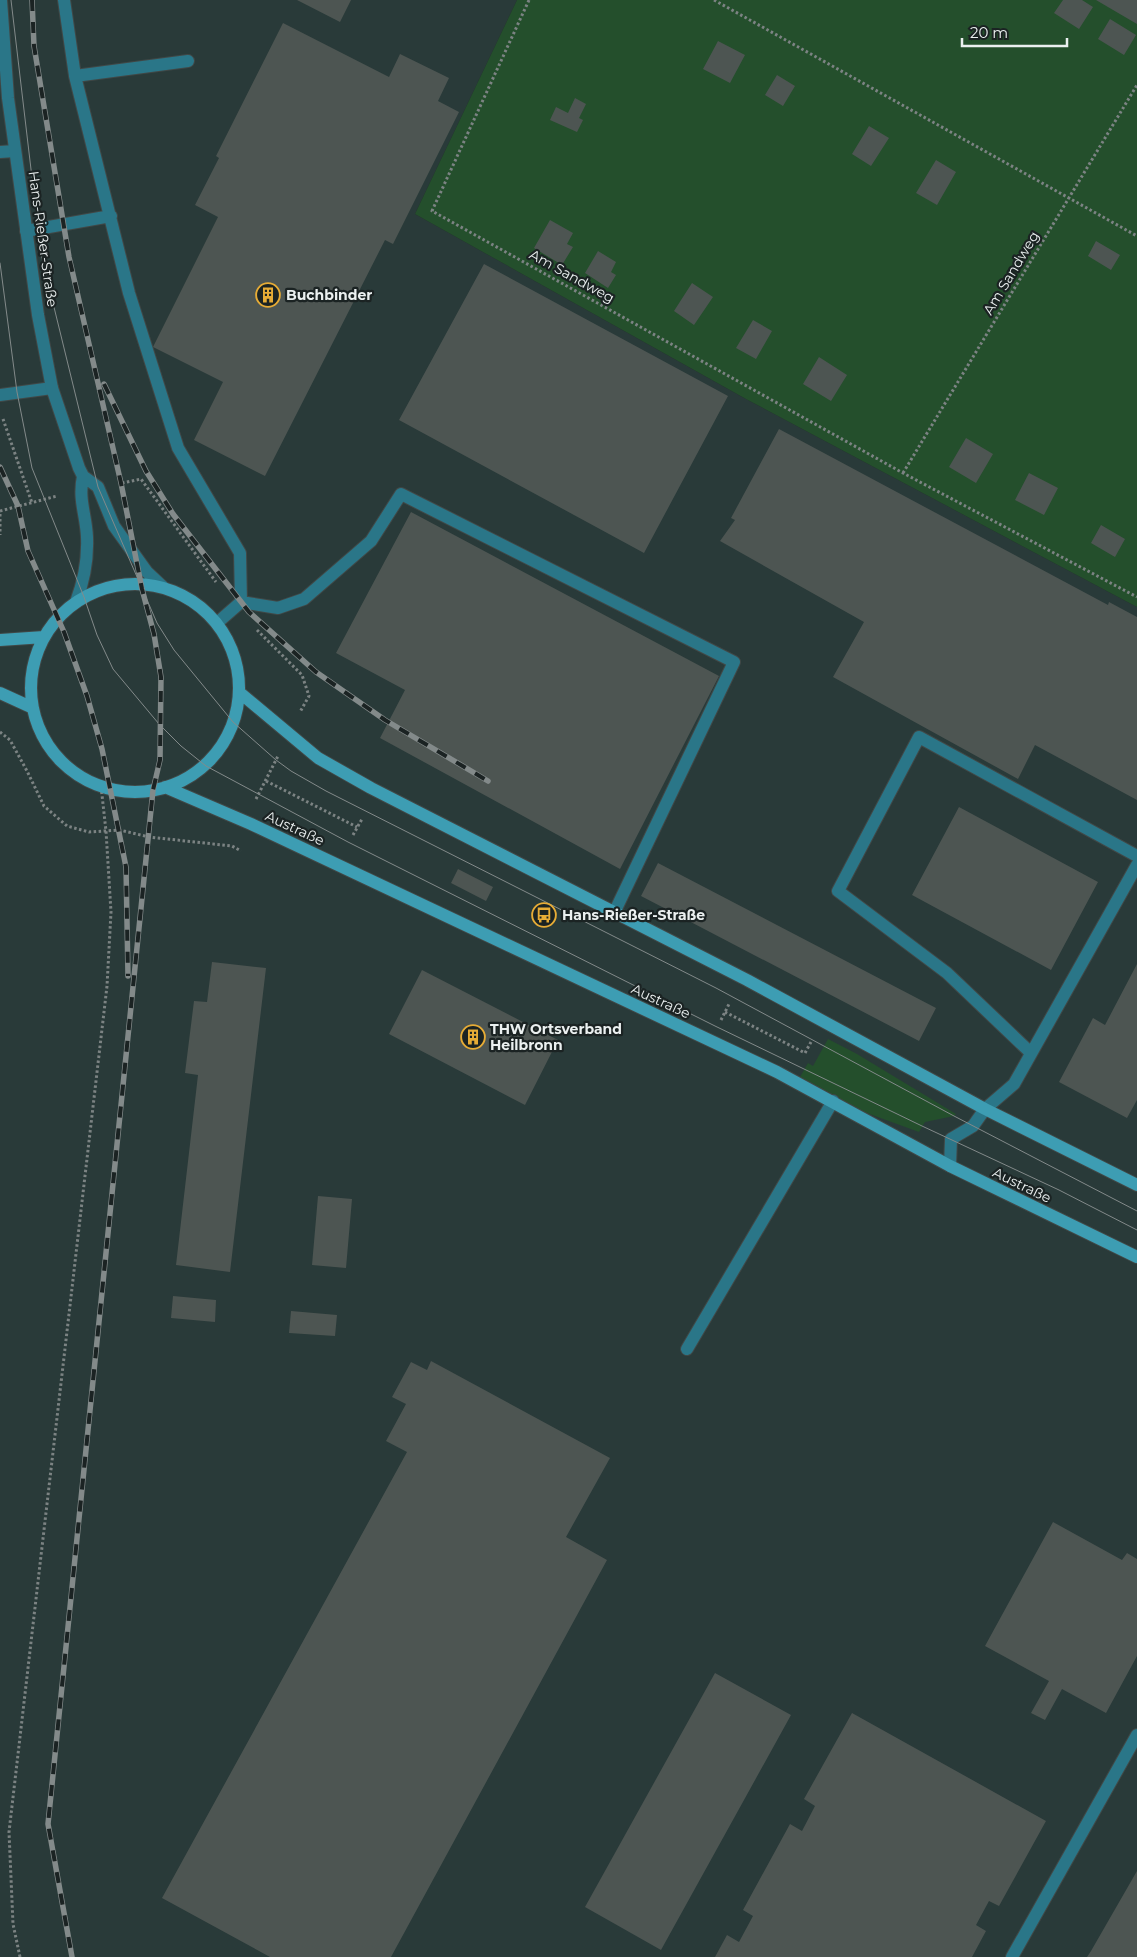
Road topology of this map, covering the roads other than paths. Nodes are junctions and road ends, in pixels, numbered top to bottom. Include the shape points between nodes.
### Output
1 (1, 0) edge
2 (64, 0) edge
3 (188, 61) dead end
4 (76, 76) junction
5 (4, 99) edge
6 (0, 152) edge
7 (15, 152) junction
8 (111, 216) junction
9 (26, 231) junction
10 (52, 388) junction
11 (0, 395) edge
12 (84, 476) junction
13 (163, 587) junction
14 (76, 602) junction
15 (238, 605) junction
16 (217, 623) junction
17 (44, 637) junction
18 (0, 640) edge
19 (239, 692) junction
20 (0, 693) edge
21 (33, 708) junction
22 (165, 788) junction
23 (1137, 856) edge
24 (1137, 865) edge
25 (614, 913) junction
26 (1030, 1053) junction
27 (833, 1102) junction
28 (985, 1109) junction
29 (950, 1166) junction
30 (1137, 1185) edge
31 (1137, 1257) edge
32 (687, 1349) dead end
33 (1137, 1735) edge
34 (1012, 1957) edge

1 - 5 street, Hans-Rießer-Straße
2 - 4 street
3 - 4 street
4 - 8 street
5 - 7 street, Hans-Rießer-Straße
6 - 7 street
7 - 9 street, Hans-Rießer-Straße
8 - 9 street
8 - 15 street via 129,293 178,448 240,554
9 - 10 street, Hans-Rießer-Straße
10 - 11 street
10 - 12 street, Hans-Rießer-Straße
12 - 13 street, Hans-Rießer-Straße via 98,487 114,526 147,572
12 - 14 street via 80,490 87,536 86,568
13 - 14 main road, Austraße via 139,583 111,586
13 - 16 main road, Austraße via 200,605
14 - 17 main road, Austraße via 57,618
15 - 16 street
15 - 25 street via 278,608 304,599 371,541 401,494 734,662
16 - 19 main road, Austraße via 230,644 237,667
17 - 18 main road
17 - 21 main road, Austraße via 31,683
19 - 22 main road, Austraße via 233,722 206,766
19 - 25 main road via 318,758
20 - 21 main road
21 - 22 main road, Austraße via 49,746 77,774 111,789
22 - 27 main road, Austraße via 260,829 760,1064
23 - 26 street via 919,737 838,891 947,973
24 - 26 street
25 - 28 main road via 747,980
26 - 28 street via 1014,1084
27 - 29 main road, Austraße
27 - 32 street
28 - 29 street via 973,1126 951,1139
28 - 30 main road
29 - 31 main road, Austraße
33 - 34 street

